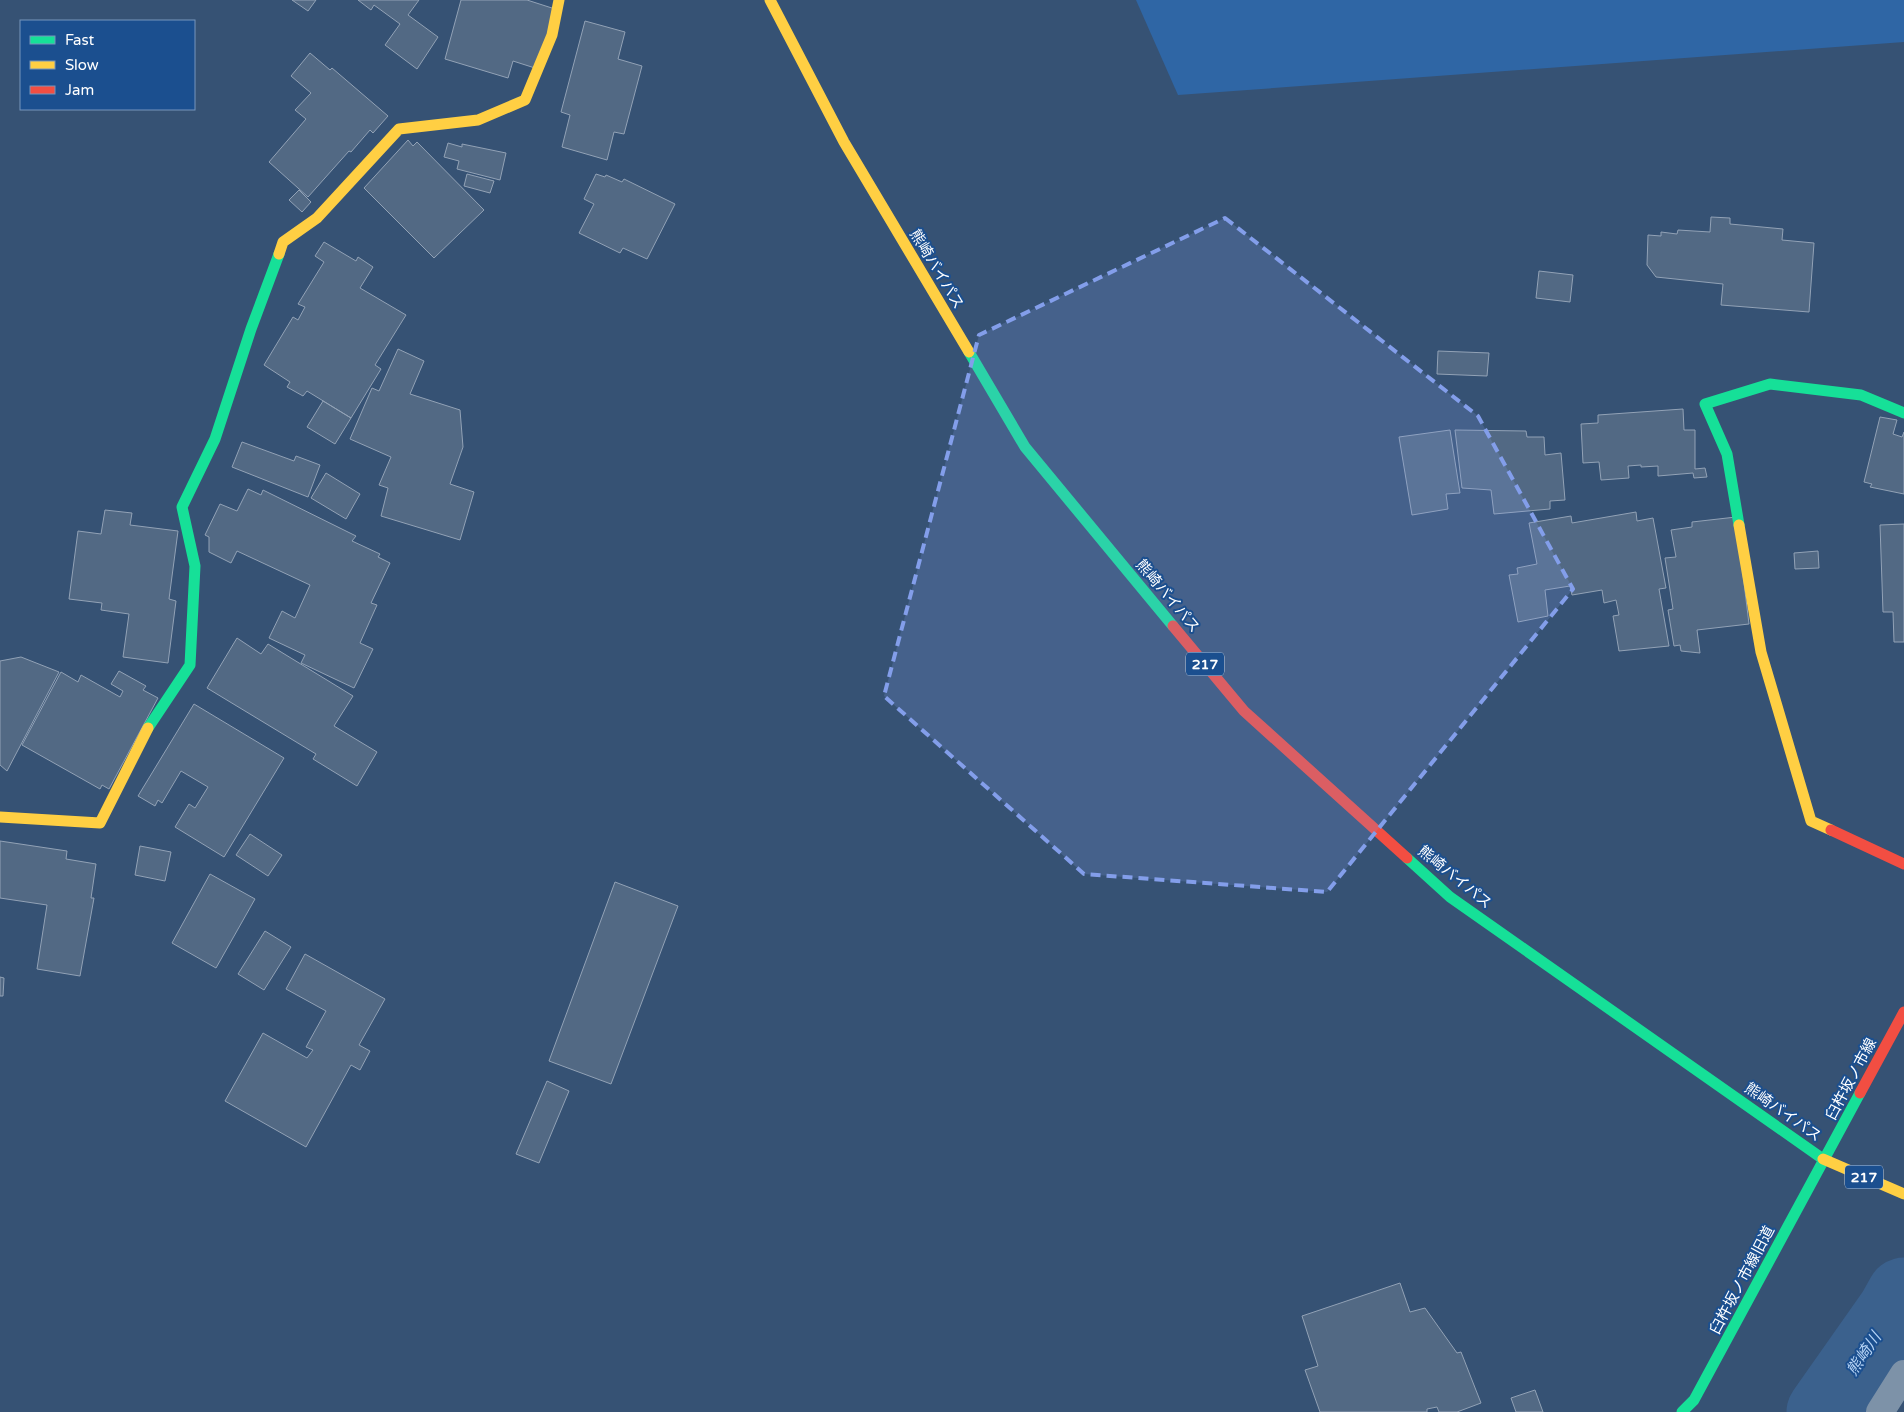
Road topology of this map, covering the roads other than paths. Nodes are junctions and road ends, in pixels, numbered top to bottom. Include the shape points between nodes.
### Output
1 (560, 0) edge
2 (770, 0) edge
3 (1904, 413) edge
4 (0, 817) edge
5 (1904, 864) edge
6 (1904, 1012) edge
7 (1824, 1160) junction
8 (1904, 1194) edge
9 (1904, 1374) edge
10 (1682, 1412) edge
11 (1880, 1412) edge

1 - 4 main road via 552,35 525,100 478,120 399,129 317,218 283,242 215,439 182,507 195,566 190,665 150,725 100,824
2 - 7 main road, 熊崎バイパス / 217 via 844,142 1025,448 1244,711 1450,897
3 - 5 main road via 1861,395 1770,384 1705,404 1727,454 1761,652 1811,821
6 - 7 main road, 臼杵坂ノ市線
7 - 8 main road, 217
7 - 10 main road, 臼杵坂ノ市線旧道 via 1694,1400
9 - 11 street

